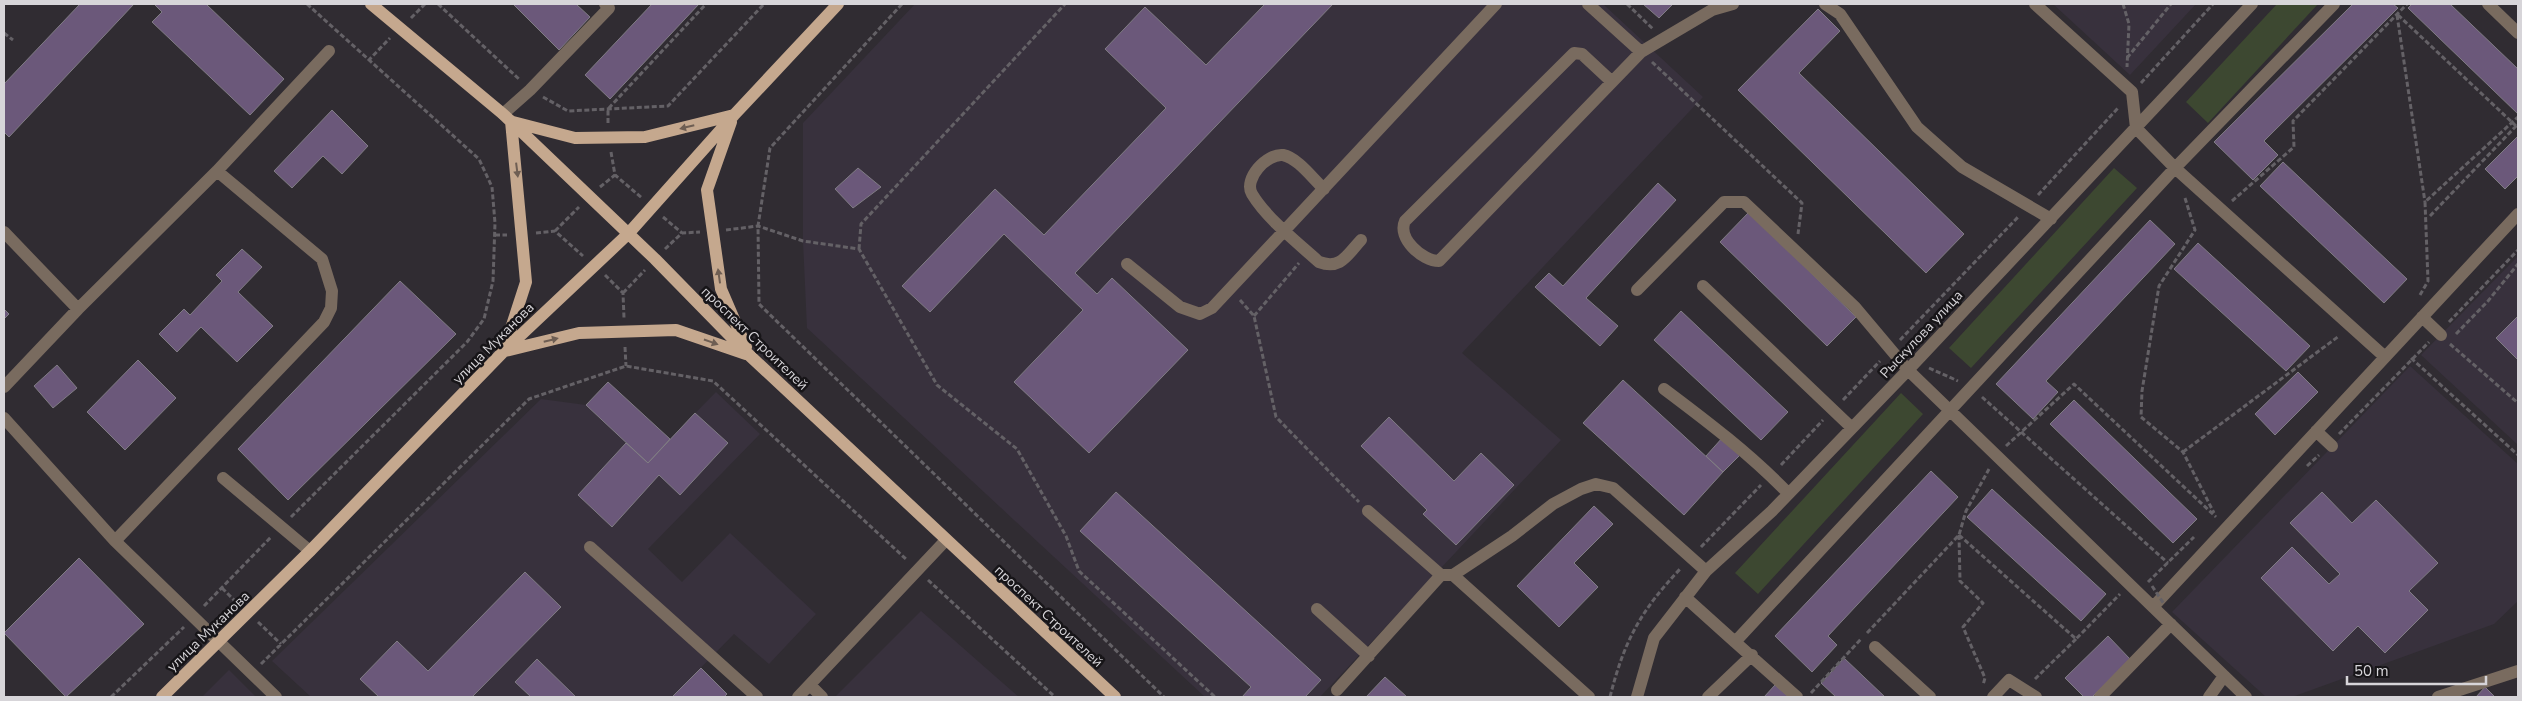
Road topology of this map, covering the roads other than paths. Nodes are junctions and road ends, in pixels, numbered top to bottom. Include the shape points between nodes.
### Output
1 (371, 4) edge
2 (838, 4) edge
3 (1496, 4) edge
4 (1588, 4) edge
5 (1734, 4) edge
6 (1824, 4) edge
7 (2035, 4) edge
8 (2252, 4) edge
9 (2334, 4) edge
10 (2488, 4) edge
11 (609, 5) edge
12 (2516, 27) edge
13 (329, 52) dead end
14 (1641, 52) junction
15 (1611, 81) junction
16 (734, 115) junction
17 (507, 117) junction
18 (2136, 128) junction
19 (2175, 168) junction
20 (217, 171) junction
21 (1324, 189) junction
22 (2518, 214) edge
23 (2051, 219) junction
24 (4, 232) edge
25 (1286, 232) junction
26 (628, 234) junction
27 (1361, 240) dead end
28 (1127, 264) dead end
29 (1703, 286) dead end
30 (1637, 290) dead end
31 (78, 309) junction
32 (2422, 317) junction
33 (2440, 334) road end
34 (504, 351) junction
35 (748, 354) junction
36 (2385, 357) junction
37 (1908, 370) junction
38 (4, 387) edge
39 (1664, 390) dead end
40 (1949, 409) junction
41 (4, 418) edge
42 (1852, 428) junction
43 (2316, 431) junction
44 (2331, 445) road end
45 (223, 478) dead end
46 (1788, 493) junction
47 (1368, 511) road end
48 (946, 540) junction
49 (115, 542) junction
50 (590, 547) dead end
51 (310, 551) junction
52 (1706, 571) junction
53 (1447, 575) junction
54 (1685, 597) junction
55 (2159, 606) junction
56 (1317, 609) dead end
57 (2171, 624) junction
58 (220, 641) junction
59 (1735, 642) junction
60 (1875, 647) dead end
61 (1752, 655) junction
62 (1369, 656) junction
63 (2518, 671) edge
64 (2224, 676) junction
65 (810, 685) junction
66 (1337, 690) dead end
67 (162, 697) edge
68 (276, 697) edge
69 (757, 697) edge
70 (798, 697) edge
71 (822, 697) edge
72 (1115, 697) edge
73 (1589, 697) edge
74 (1637, 697) edge
75 (1708, 697) edge
76 (1797, 697) edge
77 (1930, 697) edge
78 (1993, 697) edge
79 (2036, 697) edge
80 (2100, 697) edge
81 (2209, 697) edge
82 (2246, 697) edge
83 (2438, 697) edge

1 - 17 main road, проспект Строителей
2 - 16 main road, улица Муканова
3 - 21 street
4 - 14 street
5 - 14 street via 1712,10
6 - 23 street via 1840,14 1917,127 1962,166
7 - 18 street via 2132,92
8 - 18 street, Рыскулова улица
9 - 19 street
10 - 12 street
11 - 17 street
13 - 20 street
14 - 15 street
15 - 15 street via 1439,262 1424,258 1404,235 1405,221 1574,53 1582,54
16 -> 17 main road via 645,137 609,138 576,138
16 - 26 main road, улица Муканова
35 -> 16 main road via 721,289 707,190
17 - 26 main road, проспект Строителей
17 -> 34 main road via 526,282
18 - 19 street
18 - 23 street, Рыскулова улица
19 - 36 street
19 - 40 street
20 - 31 street
20 - 49 street via 322,259 332,291 331,308 324,322
21 - 25 street
21 - 25 street via 1283,155 1273,156 1264,162 1251,179 1251,193
22 - 32 street
23 - 37 street, Рыскулова улица
24 - 31 street
25 - 27 street via 1319,262 1330,266 1340,262
25 - 28 street via 1212,308 1200,314 1180,307
26 - 34 main road, улица Муканова
26 - 35 main road, проспект Строителей
29 - 42 street
30 - 37 street via 1724,202 1744,202 1855,307
31 - 38 street
32 - 33 street
32 - 36 street
34 -> 35 main road via 579,333 676,330
34 - 51 main road, улица Муканова
35 - 48 main road, проспект Строителей
36 - 43 street
37 - 40 street
37 - 42 street, Рыскулова улица
39 - 46 street via 1721,431
40 - 55 street via 2130,584
40 - 59 street
41 - 49 street
42 - 46 street, Рыскулова улица
43 - 44 street
43 - 55 street
45 - 51 street
46 - 52 street, Рыскулова улица
47 - 53 street
48 - 65 street
48 - 72 main road, проспект Строителей
49 - 58 street
50 - 69 street
51 - 58 main road, улица Муканова
52 - 53 street via 1613,488 1596,484 1553,504
52 - 54 street, Рыскулова улица
53 - 62 street
53 - 73 street
54 - 59 street
54 - 74 street, Рыскулова улица via 1654,638
55 - 57 street
56 - 62 street
57 - 64 street
57 - 80 street
58 - 67 main road, улица Муканова
58 - 68 street
59 - 61 street
60 - 77 street
61 - 75 street
61 - 76 street
62 - 66 street
63 - 83 street
64 - 81 street
64 - 82 street
65 - 70 street
65 - 71 street
78 - 79 street via 2009,680

